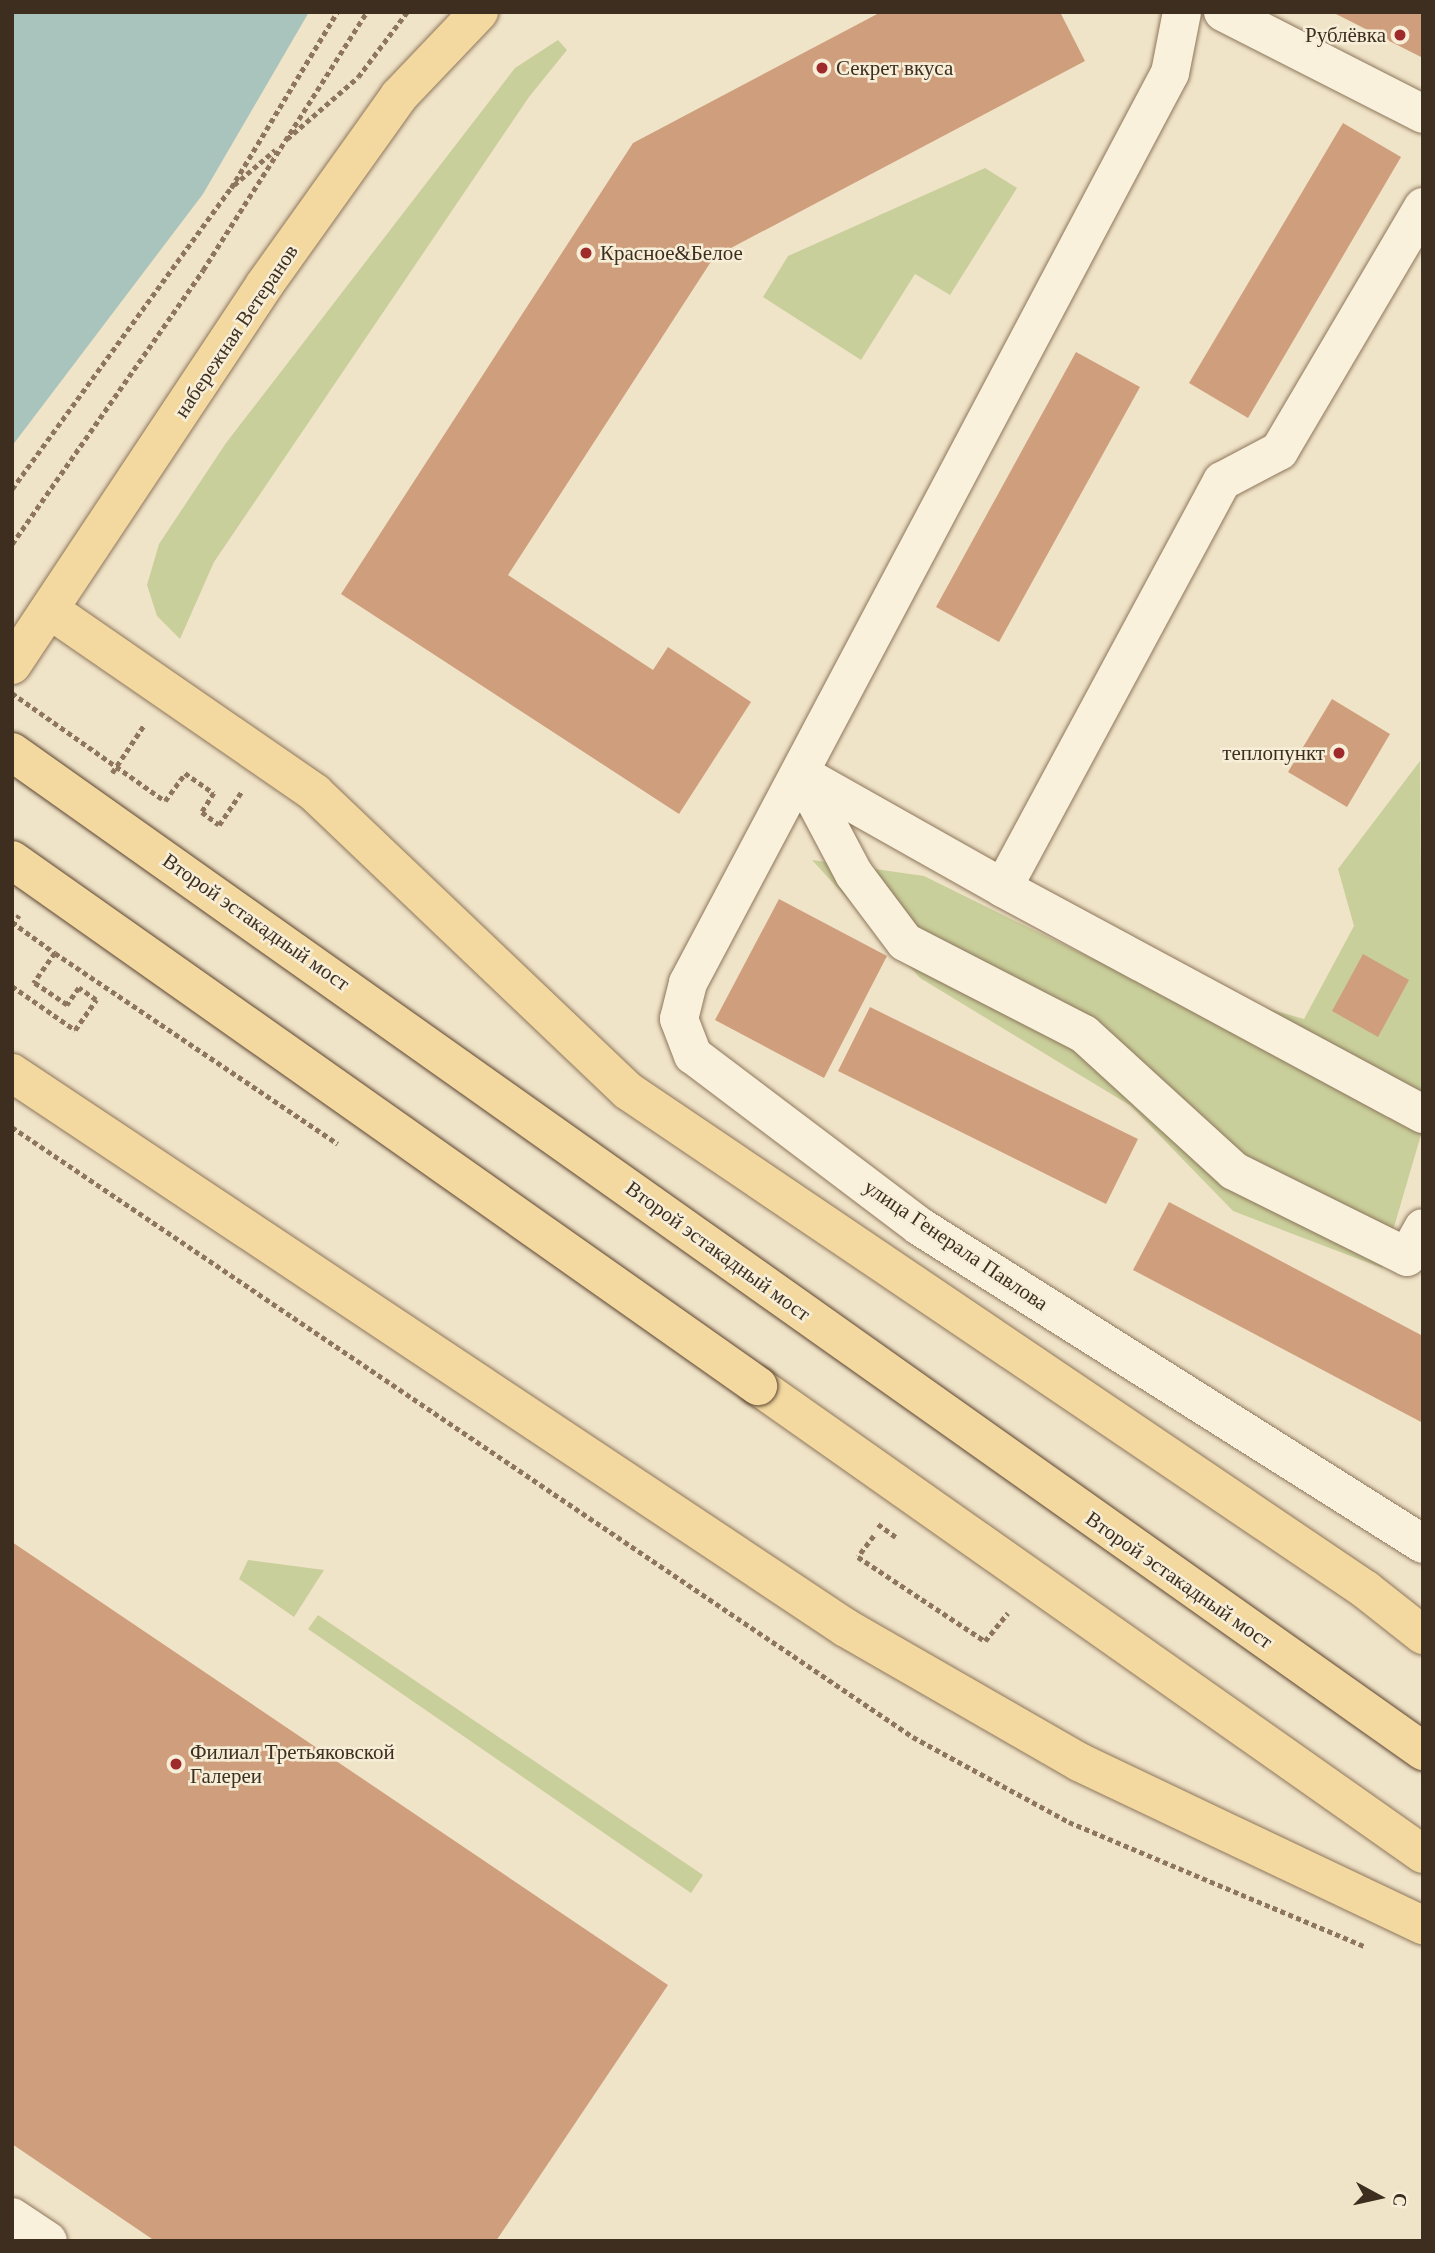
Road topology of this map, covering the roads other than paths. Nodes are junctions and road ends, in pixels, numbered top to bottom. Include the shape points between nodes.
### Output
1 (479, 12) edge
2 (1182, 12) edge
3 (1223, 12) edge
4 (1423, 114) edge
5 (1423, 207) edge
6 (50, 610) junction
7 (12, 665) edge
8 (12, 752) edge
9 (801, 774) junction
10 (12, 860) edge
11 (1003, 888) junction
12 (12, 1073) edge
13 (1423, 1114) edge
14 (1423, 1228) edge
15 (1423, 1544) edge
16 (1423, 1634) edge
17 (1423, 1751) edge
18 (1423, 1854) edge
19 (1423, 1925) edge
20 (12, 2217) edge
21 (48, 2241) edge

1 - 6 main road, набережная Ветеранов via 399,96 265,284
2 - 9 street, улица Генерала Павлова via 1170,73
3 - 4 street
5 - 11 street via 1279,452 1222,481
6 - 7 main road, набережная Ветеранов
6 - 16 main road via 266,754 355,828 628,1091 1366,1590
8 - 17 main road, Второй эстакадный мост, bridge
9 - 11 street
9 - 14 street via 854,874 905,942 1084,1034 1234,1171 1407,1257
9 - 15 street, улица Генерала Павлова via 688,982 679,1019 693,1055 919,1226
10 - 18 main road, bridge
11 - 13 street
12 - 19 main road via 656,1506 846,1628 1079,1762
20 - 21 street

